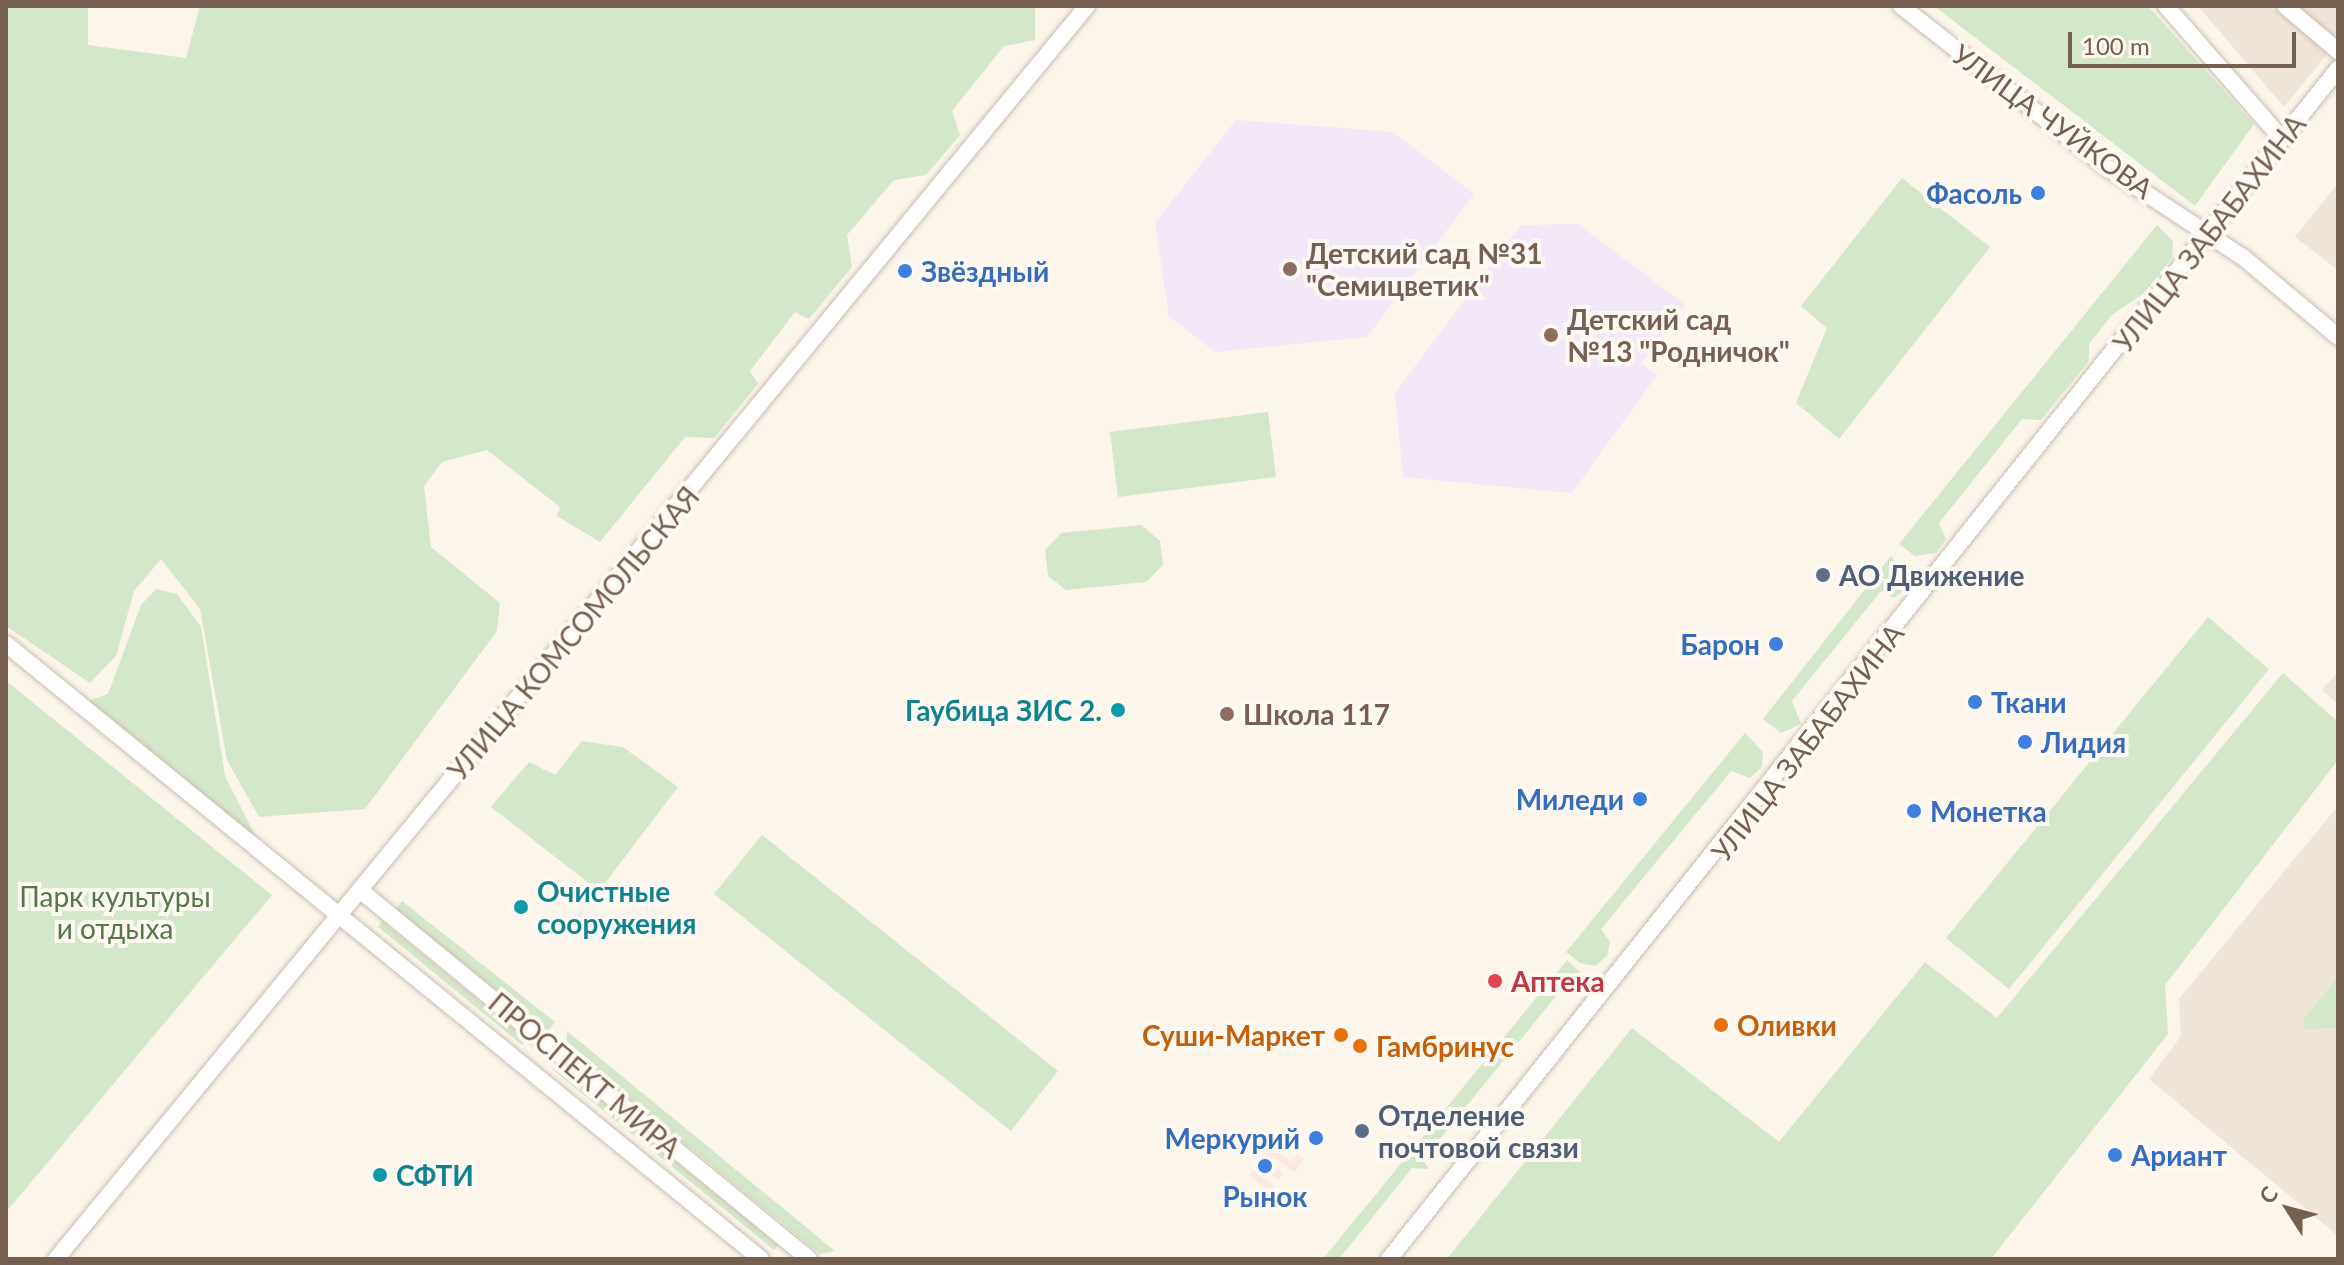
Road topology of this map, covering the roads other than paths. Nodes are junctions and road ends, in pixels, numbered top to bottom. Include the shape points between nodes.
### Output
1 (1087, 6) edge
2 (1901, 6) edge
3 (2166, 6) edge
4 (2285, 6) edge
5 (2338, 51) edge
6 (2338, 69) edge
7 (2282, 139) junction
8 (2209, 233) junction
9 (2338, 337) edge
10 (6, 644) edge
11 (361, 891) junction
12 (342, 911) junction
13 (547, 1043) junction
14 (531, 1064) junction
15 (789, 1253) edge
16 (56, 1259) edge
17 (761, 1259) edge
18 (809, 1259) edge
19 (1389, 1259) edge

1 - 11 street, УЛИЦА КОМСОМОЛЬСКАЯ
2 - 8 street, УЛИЦА ЧУЙКОВА via 2109,169
3 - 7 street
4 - 5 street
6 - 7 street, УЛИЦА ЗАБАБАХИНА
7 - 8 street, УЛИЦА ЗАБАБАХИНА
8 - 9 street, УЛИЦА ЧУЙКОВА
8 - 19 street, УЛИЦА ЗАБАБАХИНА
10 - 12 street, ПРОСПЕКТ МИРА
11 - 12 street, УЛИЦА КОМСОМОЛЬСКАЯ
11 - 13 street, ПРОСПЕКТ МИРА
12 - 14 street, ПРОСПЕКТ МИРА
12 - 16 street, УЛИЦА КОМСОМОЛЬСКАЯ
13 - 14 street
13 - 15 street, ПРОСПЕКТ МИРА
14 - 17 street, ПРОСПЕКТ МИРА
15 - 18 street, ПРОСПЕКТ МИРА

